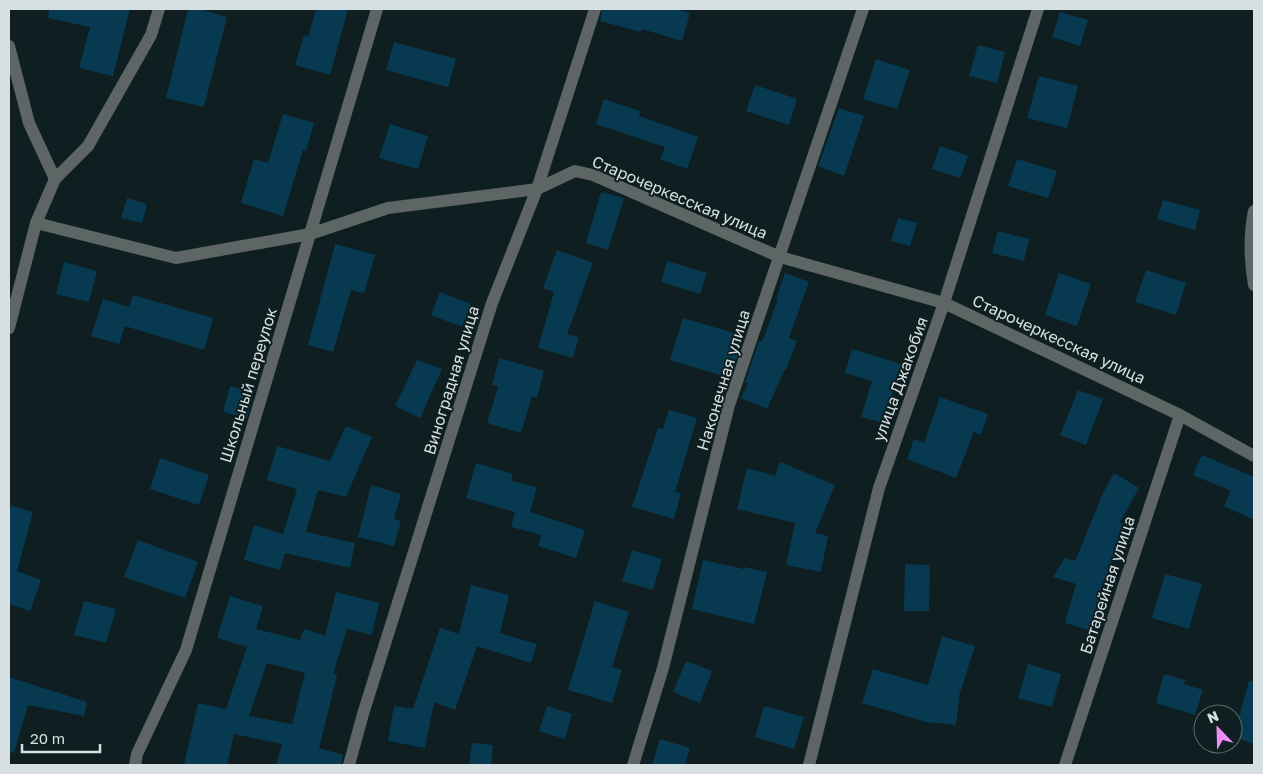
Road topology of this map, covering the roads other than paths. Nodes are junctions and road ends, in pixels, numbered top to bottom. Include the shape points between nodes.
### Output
1 (159, 9) edge
2 (377, 9) edge
3 (594, 9) edge
4 (864, 9) edge
5 (1038, 9) edge
6 (9, 46) edge
7 (55, 179) junction
8 (537, 190) junction
9 (1254, 211) edge
10 (36, 223) junction
11 (310, 234) junction
12 (780, 257) junction
13 (1254, 285) edge
14 (944, 303) junction
15 (9, 328) edge
16 (1180, 414) junction
17 (1254, 456) edge
18 (136, 765) edge
19 (349, 765) edge
20 (632, 765) edge
21 (809, 765) edge
22 (1065, 765) edge

1 - 7 street via 151,36 88,146
2 - 11 street, Школьный переулок
3 - 8 street, Виноградная улица
4 - 12 street, Наконечная улица
5 - 14 street, улица Джакобия
6 - 7 street via 29,123
7 - 10 street
8 - 11 street, Старочеркесская улица via 388,208
8 - 12 street, Старочеркесская улица via 575,171 593,175
8 - 19 street, Виноградная улица via 492,303
9 - 13 street via 1251,224
10 - 11 street, Старочеркесская улица via 176,258
10 - 15 street
11 - 18 street, Школьный переулок via 186,650 137,754
12 - 14 street, Старочеркесская улица
12 - 20 street, Наконечная улица via 730,405 663,668
14 - 16 street, Старочеркесская улица
14 - 21 street, улица Джакобия via 879,488
16 - 17 street, Старочеркесская улица
16 - 22 street, Батарейная улица

